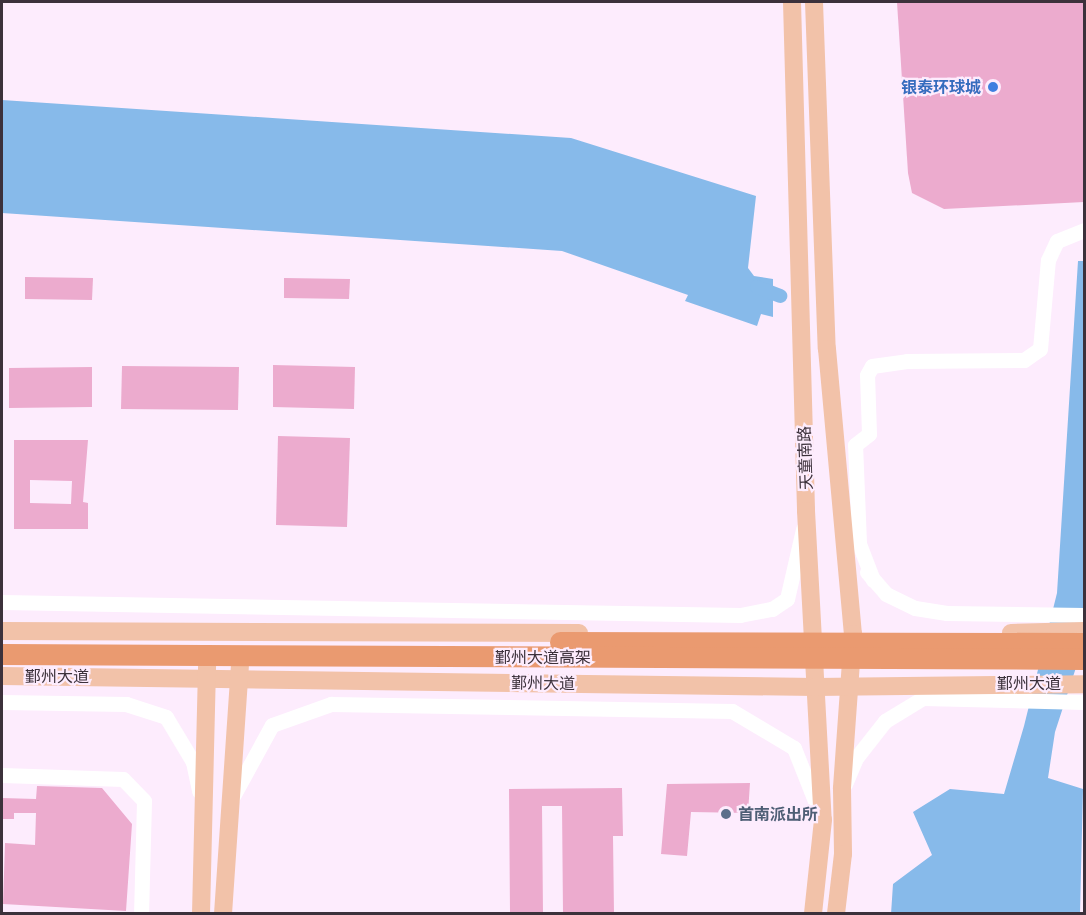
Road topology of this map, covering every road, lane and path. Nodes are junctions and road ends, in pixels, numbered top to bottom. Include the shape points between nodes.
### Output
1 (792, 2) edge
2 (814, 2) edge
3 (1084, 230) edge
4 (842, 510) junction
5 (806, 511) junction
6 (873, 580) junction
7 (2, 602) edge
8 (1084, 615) edge
9 (2, 631) edge
10 (1084, 632) edge
11 (208, 633) junction
12 (242, 633) junction
13 (813, 634) junction
14 (853, 634) junction
15 (2, 641) edge
16 (1084, 643) edge
17 (2, 654) edge
18 (1084, 659) edge
19 (2, 676) edge
20 (207, 677) junction
21 (239, 678) junction
22 (851, 686) junction
23 (815, 687) junction
24 (1082, 693) edge
25 (2, 702) edge
26 (2, 775) edge
27 (842, 789) junction
28 (231, 800) junction
29 (204, 814) junction
30 (823, 820) junction
31 (141, 914) edge
32 (201, 914) edge
33 (223, 914) edge
34 (813, 914) edge
35 (836, 914) edge

1 - 5 main road, 天童南路
2 - 4 main road via 827,349
3 - 6 street via 1057,241 1048,260 1040,349 1024,360 907,361 872,366 867,375 869,434 855,445 859,543
4 - 6 street via 844,537
4 - 14 main road
5 - 7 street via 787,599 772,609 740,615
5 - 13 main road, 天童南路
6 - 8 street via 886,594 915,608 947,613
9 - 11 main road
10 - 14 main road
11 - 12 main road
11 - 20 main road
12 - 13 main road
12 - 21 main road
13 - 14 main road
13 - 23 main road, 天童南路
14 - 22 main road
15 - 16 highway, 鄞州大道高架
17 - 18 highway, 鄞州大道高架
19 - 20 main road, 鄞州大道
20 - 21 main road, 鄞州大道
20 - 29 main road
21 - 23 main road, 鄞州大道
21 - 28 main road
22 - 23 main road, 鄞州大道
22 - 24 main road, 鄞州大道 via 1022,682
22 - 27 main road
23 - 30 main road, 天童南路
24 - 27 street via 1022,702 923,698 885,721 856,758
25 - 29 street, 鄞州大道 via 126,704 166,717 193,762
26 - 31 street via 123,779 144,801
27 - 35 main road via 843,854
28 - 30 street via 272,725 332,704 732,711 794,748
28 - 33 main road
29 - 32 main road
30 - 34 main road, 天童南路

